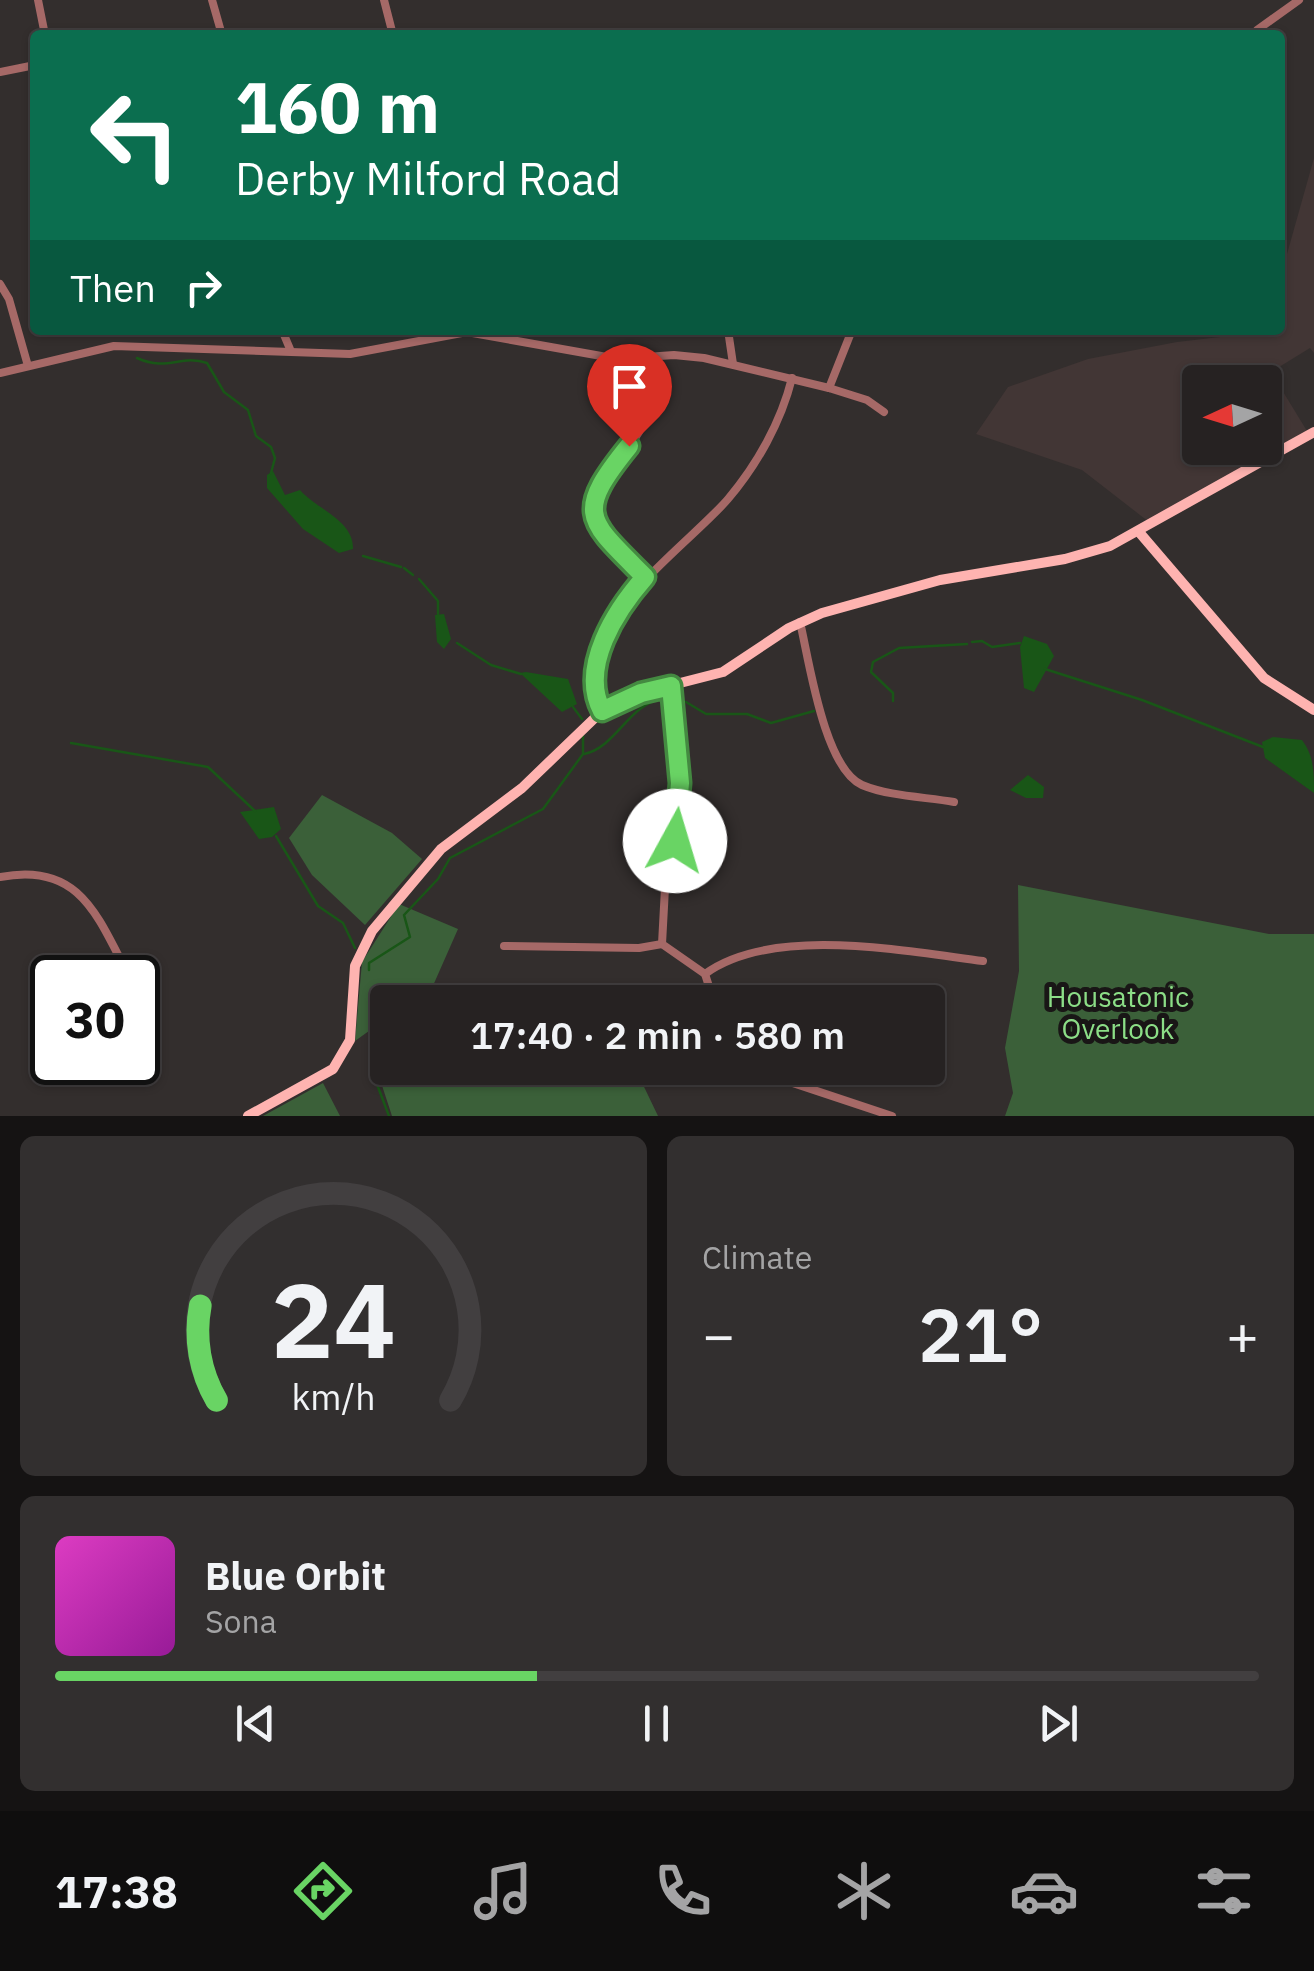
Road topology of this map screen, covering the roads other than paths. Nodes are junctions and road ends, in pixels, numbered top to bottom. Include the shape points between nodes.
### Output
1 (38, 0) edge
2 (212, 0) edge
3 (384, 0) edge
4 (1299, 0) edge
5 (43, 30) edge
6 (221, 30) edge
7 (392, 30) edge
8 (1257, 30) dead end
9 (30, 66) edge
10 (0, 72) edge
11 (0, 284) edge
12 (284, 335) edge
13 (452, 335) edge
14 (484, 335) edge
15 (729, 335) edge
16 (850, 335) edge
17 (290, 348) junction
18 (654, 357) junction
19 (732, 364) junction
20 (28, 366) junction
21 (0, 373) edge
22 (792, 378) junction
23 (829, 388) junction
24 (884, 412) dead end
25 (1314, 432) edge
26 (1140, 532) junction
27 (645, 577) junction
28 (800, 622) junction
29 (671, 686) junction
30 (1314, 710) edge
31 (602, 711) junction
32 (954, 802) dead end
33 (0, 877) edge
34 (662, 944) junction
35 (504, 946) dead end
36 (118, 955) edge
37 (983, 961) dead end
38 (705, 974) junction
39 (709, 985) edge
40 (799, 1085) edge
41 (248, 1116) edge
42 (892, 1116) edge

1 - 5 street
2 - 6 street
3 - 7 street
4 - 8 street
9 - 10 street
11 - 20 street
12 - 17 street
13 - 17 street via 359,353
14 - 18 street via 618,359
15 - 19 street
16 - 23 street
17 - 20 street via 114,346
18 - 19 street
18 - 27 street via 654,390 640,431 597,488 592,506 596,523
19 - 22 street
20 - 21 street
22 - 23 street
22 - 27 street via 769,438 741,482
23 - 24 street
25 - 26 main road
26 - 28 main road via 1082,555 940,580
26 - 30 main road via 1264,678
27 - 31 street via 621,608 600,656 594,686
28 - 29 main road via 723,672
28 - 32 street via 830,742 849,776 862,785
29 - 31 main road
29 - 34 street via 680,805
31 - 41 main road via 522,788 441,849 372,931 355,966 350,1040 333,1068
33 - 36 street via 43,875 77,891
34 - 35 street
34 - 38 street
37 - 38 street via 802,947 760,950
38 - 39 street
40 - 42 street

